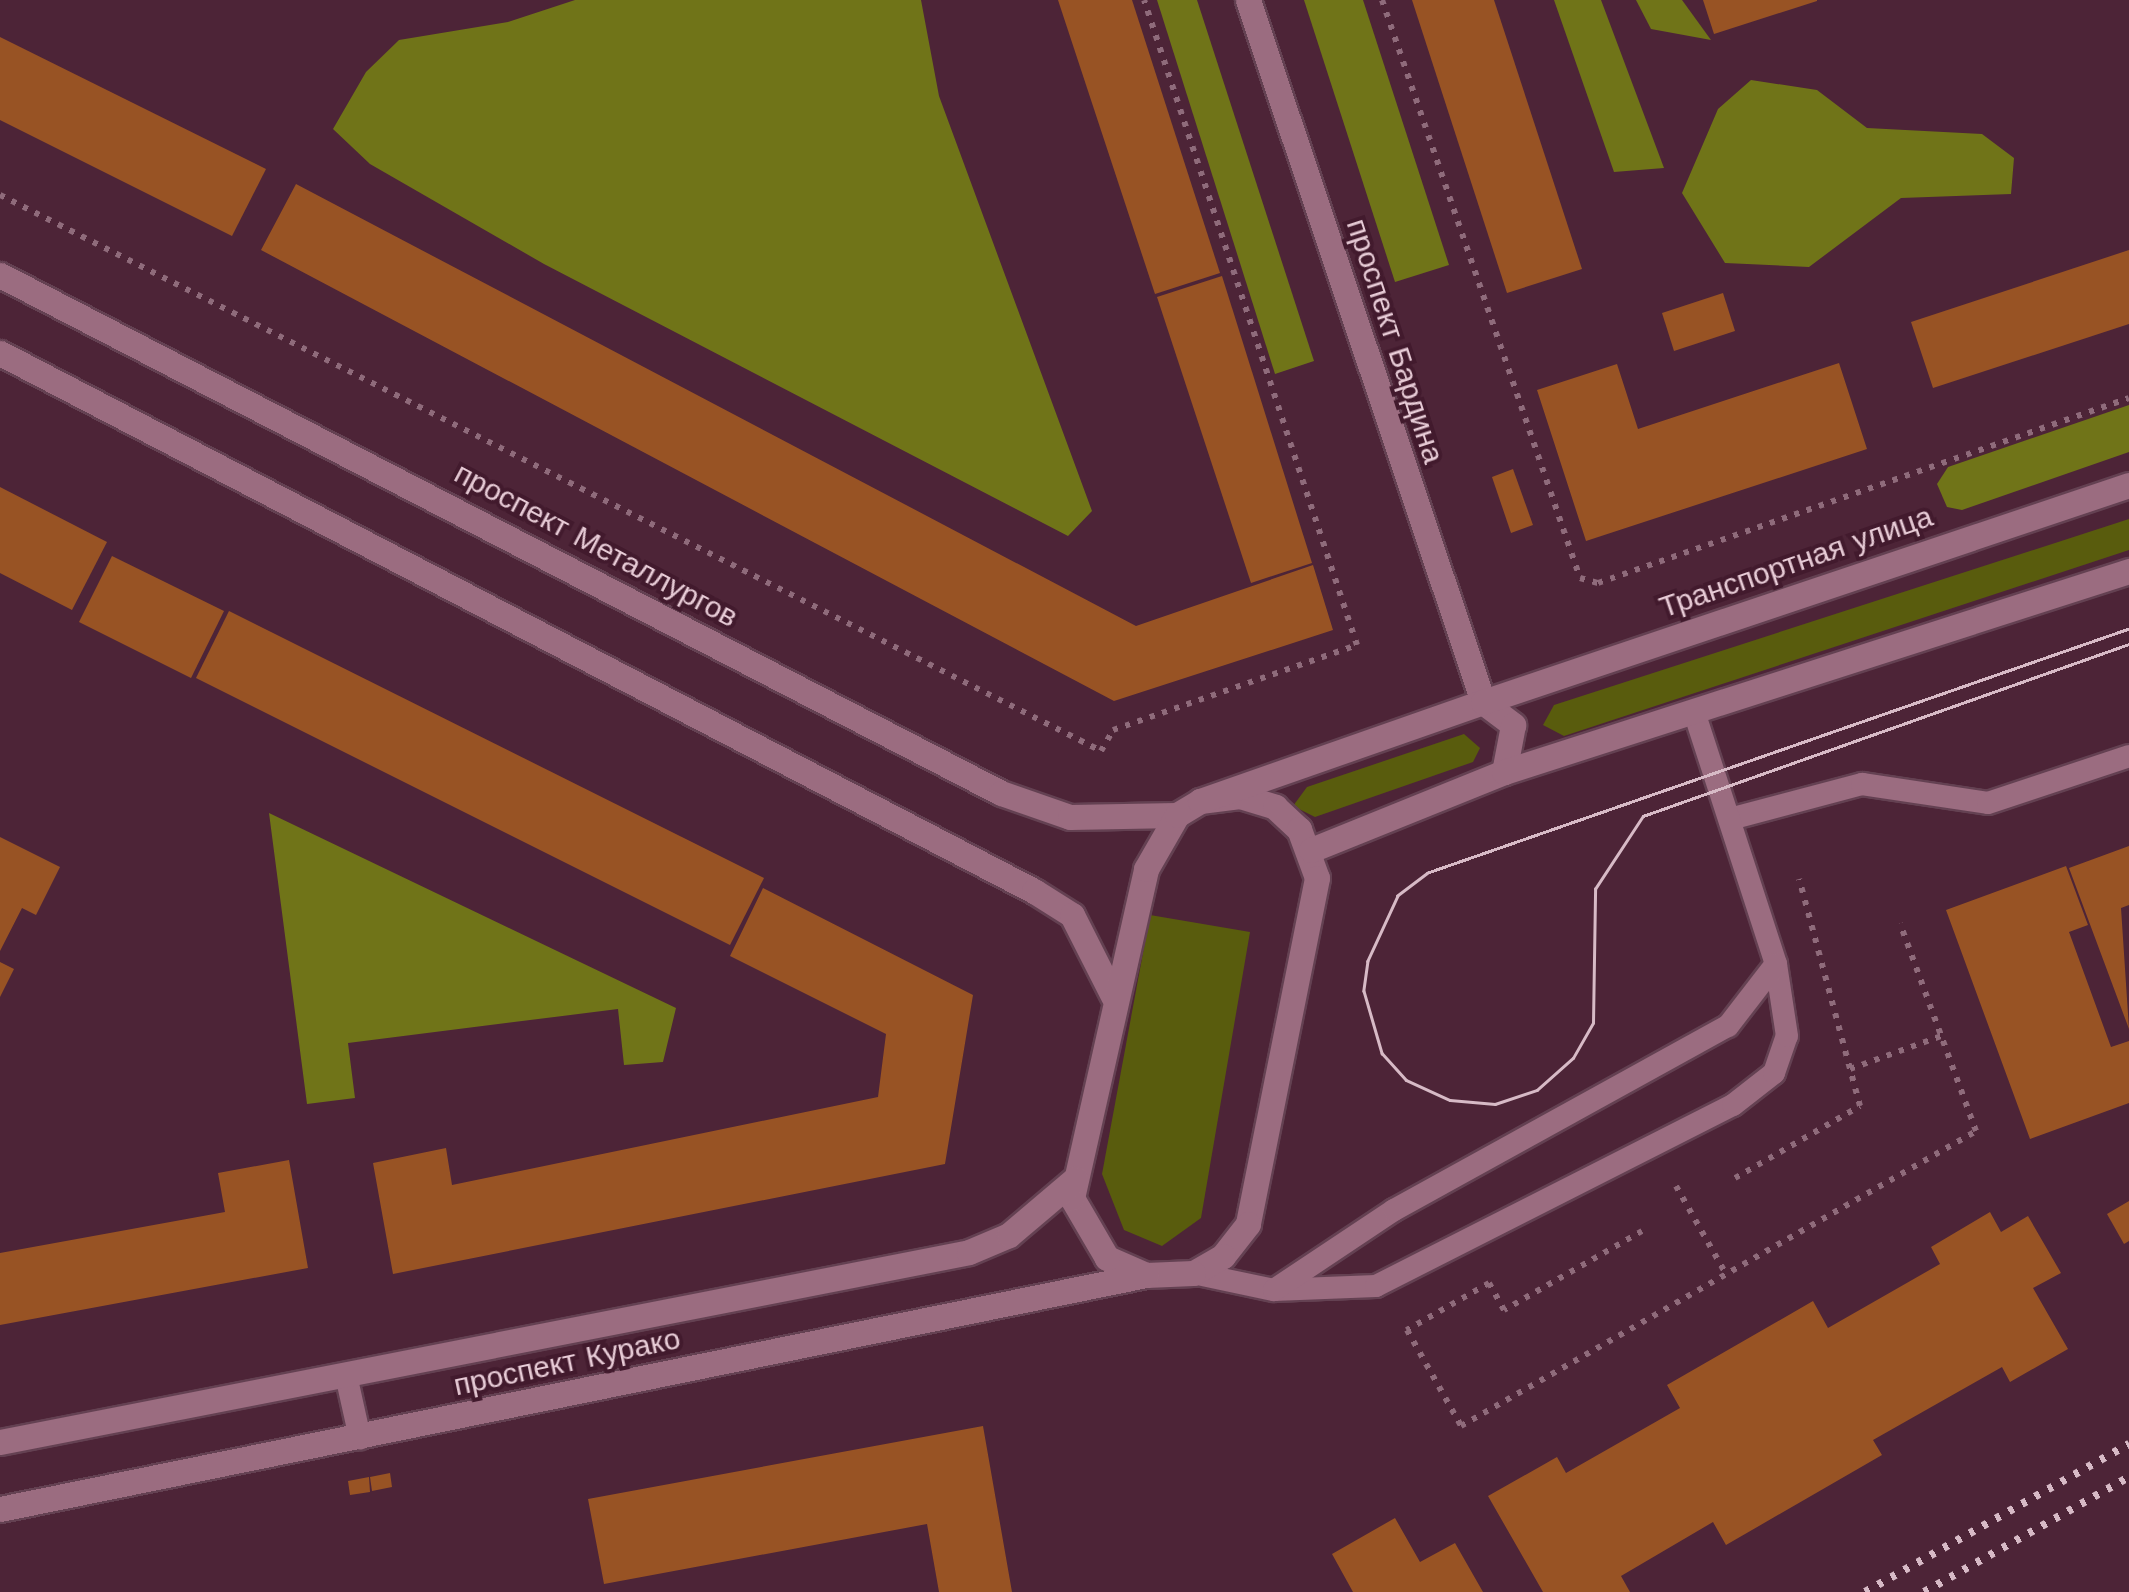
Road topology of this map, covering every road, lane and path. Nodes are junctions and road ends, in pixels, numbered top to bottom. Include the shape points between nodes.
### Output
1 (1144, 0) edge
2 (1248, 0) edge
3 (1382, 0) edge
4 (0, 195) edge
5 (0, 275) edge
6 (0, 354) edge
7 (2129, 398) edge
8 (2129, 485) edge
9 (2129, 571) edge
10 (1483, 702) junction
11 (1696, 715) junction
12 (2129, 756) edge
13 (1504, 772) junction
14 (1200, 801) junction
15 (1177, 815) junction
16 (1730, 818) junction
17 (1312, 850) junction
18 (1800, 879) dead end
19 (1900, 922) dead end
20 (1776, 964) junction
21 (1114, 996) junction
22 (1941, 1036) junction
23 (1850, 1069) junction
24 (1075, 1178) junction
25 (1735, 1178) dead end
26 (1676, 1186) dead end
27 (1642, 1231) dead end
28 (1193, 1272) junction
29 (1726, 1274) junction
30 (1146, 1276) junction
31 (1274, 1290) junction
32 (346, 1375) junction
33 (360, 1438) junction
34 (0, 1442) edge
35 (0, 1510) edge

1 - 4 path via 1357,645 1113,730 1101,751
2 - 10 main road, проспект Бардина
3 - 7 path via 1580,578 1598,583
5 - 15 main road, проспект Металлургов via 1001,793 1070,817
6 - 21 main road via 1034,891 1078,924
8 - 10 main road, Транспортная улица
9 - 11 main road
10 - 13 main road via 1514,725
10 - 14 main road, Транспортная улица
11 - 13 main road
11 - 16 lane
12 - 16 lane via 1988,803 1862,784
13 - 17 main road
14 - 15 main road, Транспортная улица
14 - 17 main road via 1240,796 1275,807
15 - 21 main road via 1146,869
16 - 20 lane
17 - 28 main road via 1317,878 1248,1224 1223,1256
18 - 23 path
19 - 22 path
20 - 31 lane via 1728,1026 1394,1210
20 - 31 lane via 1788,1036 1774,1073 1734,1105 1425,1267 1376,1286
21 - 24 main road
22 - 23 path
22 - 29 path via 1976,1132
23 - 25 path via 1860,1106
24 - 30 main road via 1082,1228 1106,1258
24 - 32 main road, проспект Курако via 1009,1234 969,1252
26 - 29 path
27 - 29 path via 1504,1310 1488,1283 1406,1330 1461,1426
28 - 30 main road, проспект Курако
28 - 31 lane
30 - 33 main road, проспект Курако
32 - 33 lane
32 - 34 main road, проспект Курако
33 - 35 main road, проспект Курако

